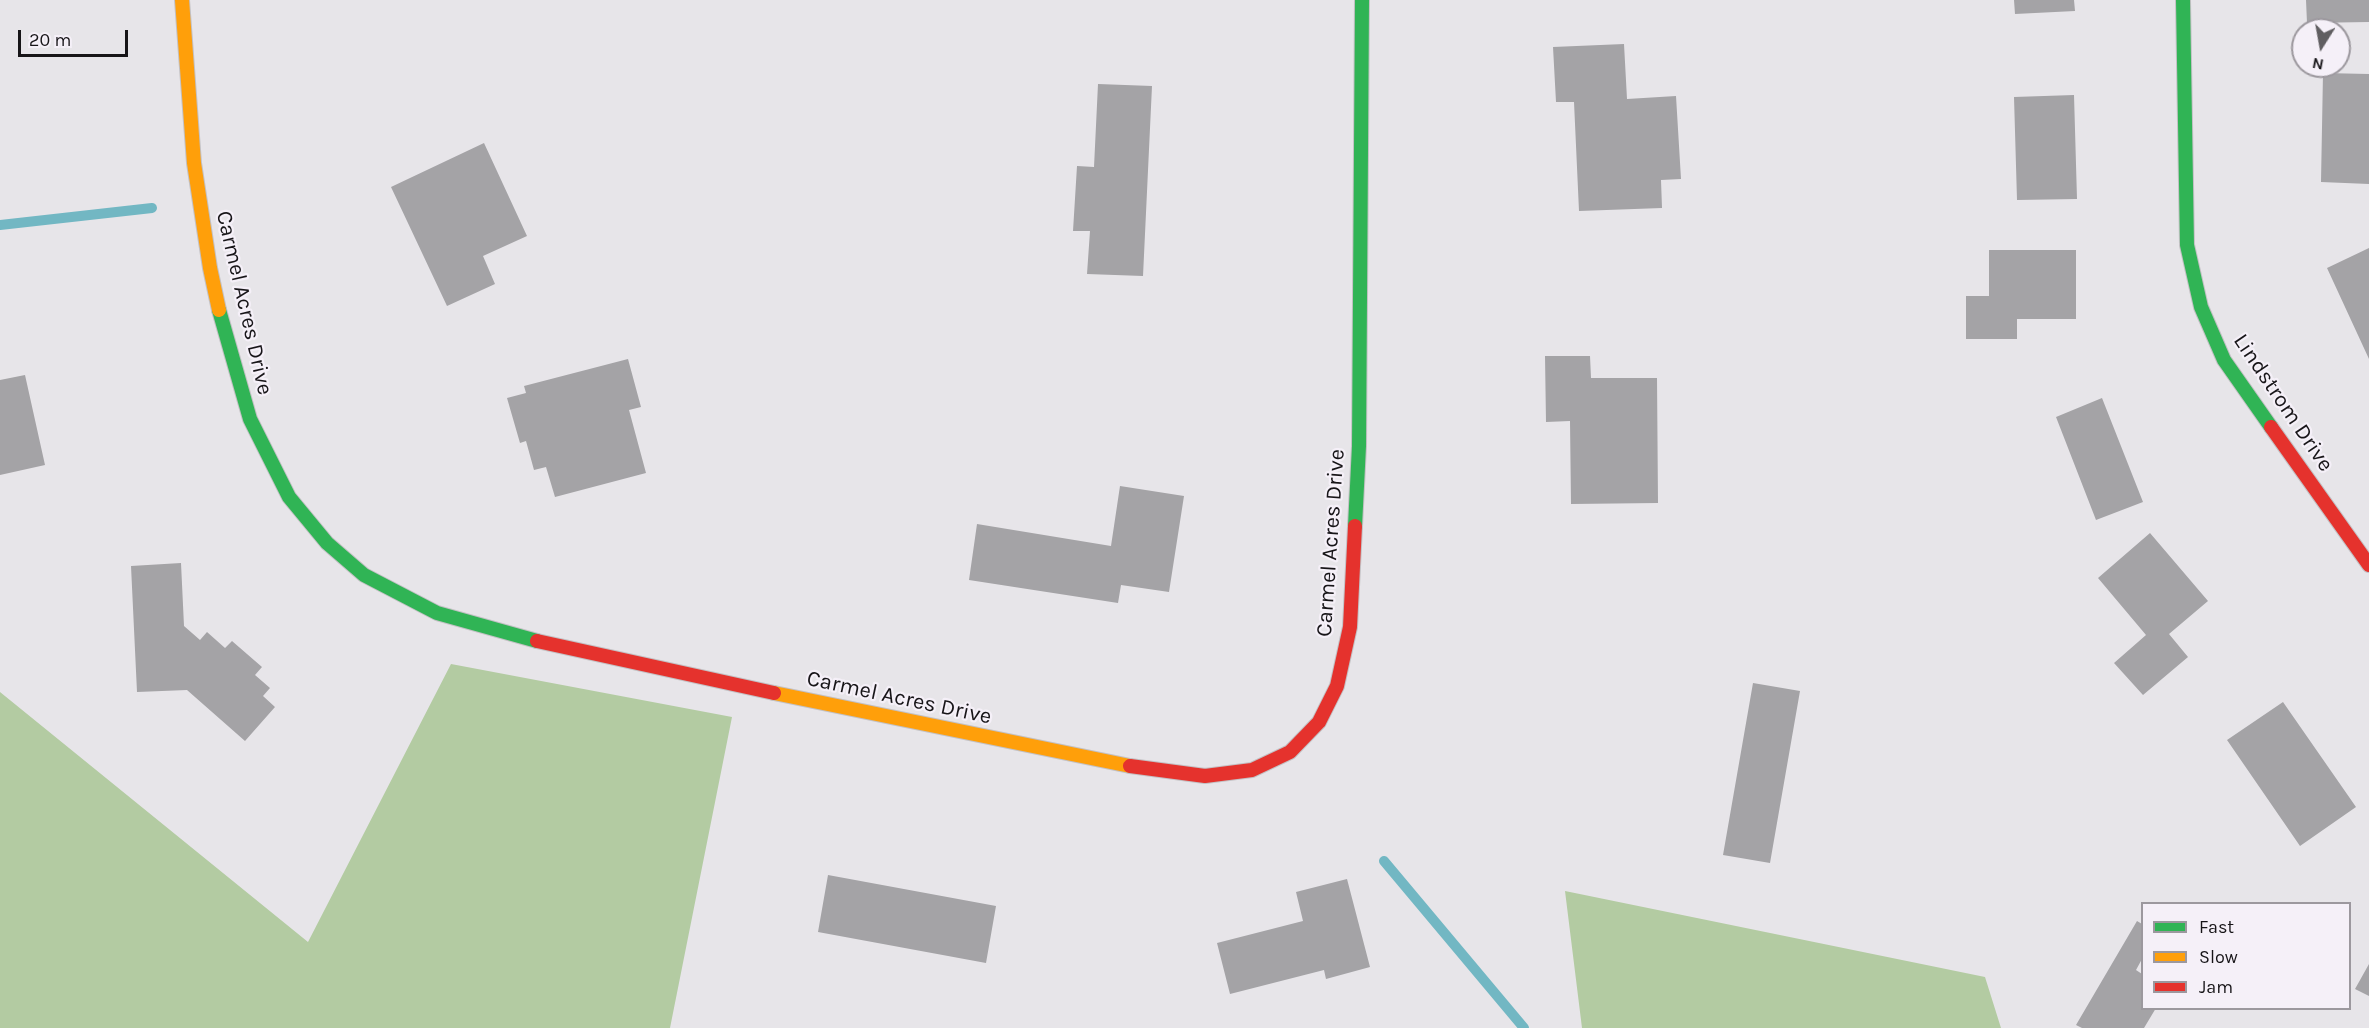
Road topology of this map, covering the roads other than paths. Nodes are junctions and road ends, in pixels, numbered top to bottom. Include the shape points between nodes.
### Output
1 (182, 0) edge
2 (1362, 0) edge
3 (2183, 0) edge
4 (2369, 565) edge

1 - 2 street, Carmel Acres Drive via 194,163 210,268 228,348 250,419 289,497 306,521 364,575 437,613 561,647 1038,749 1205,776 1252,770 1290,752 1319,722 1329,705 1350,627 1359,446
3 - 4 street, Lindstrom Drive via 2187,245 2201,307 2224,360

